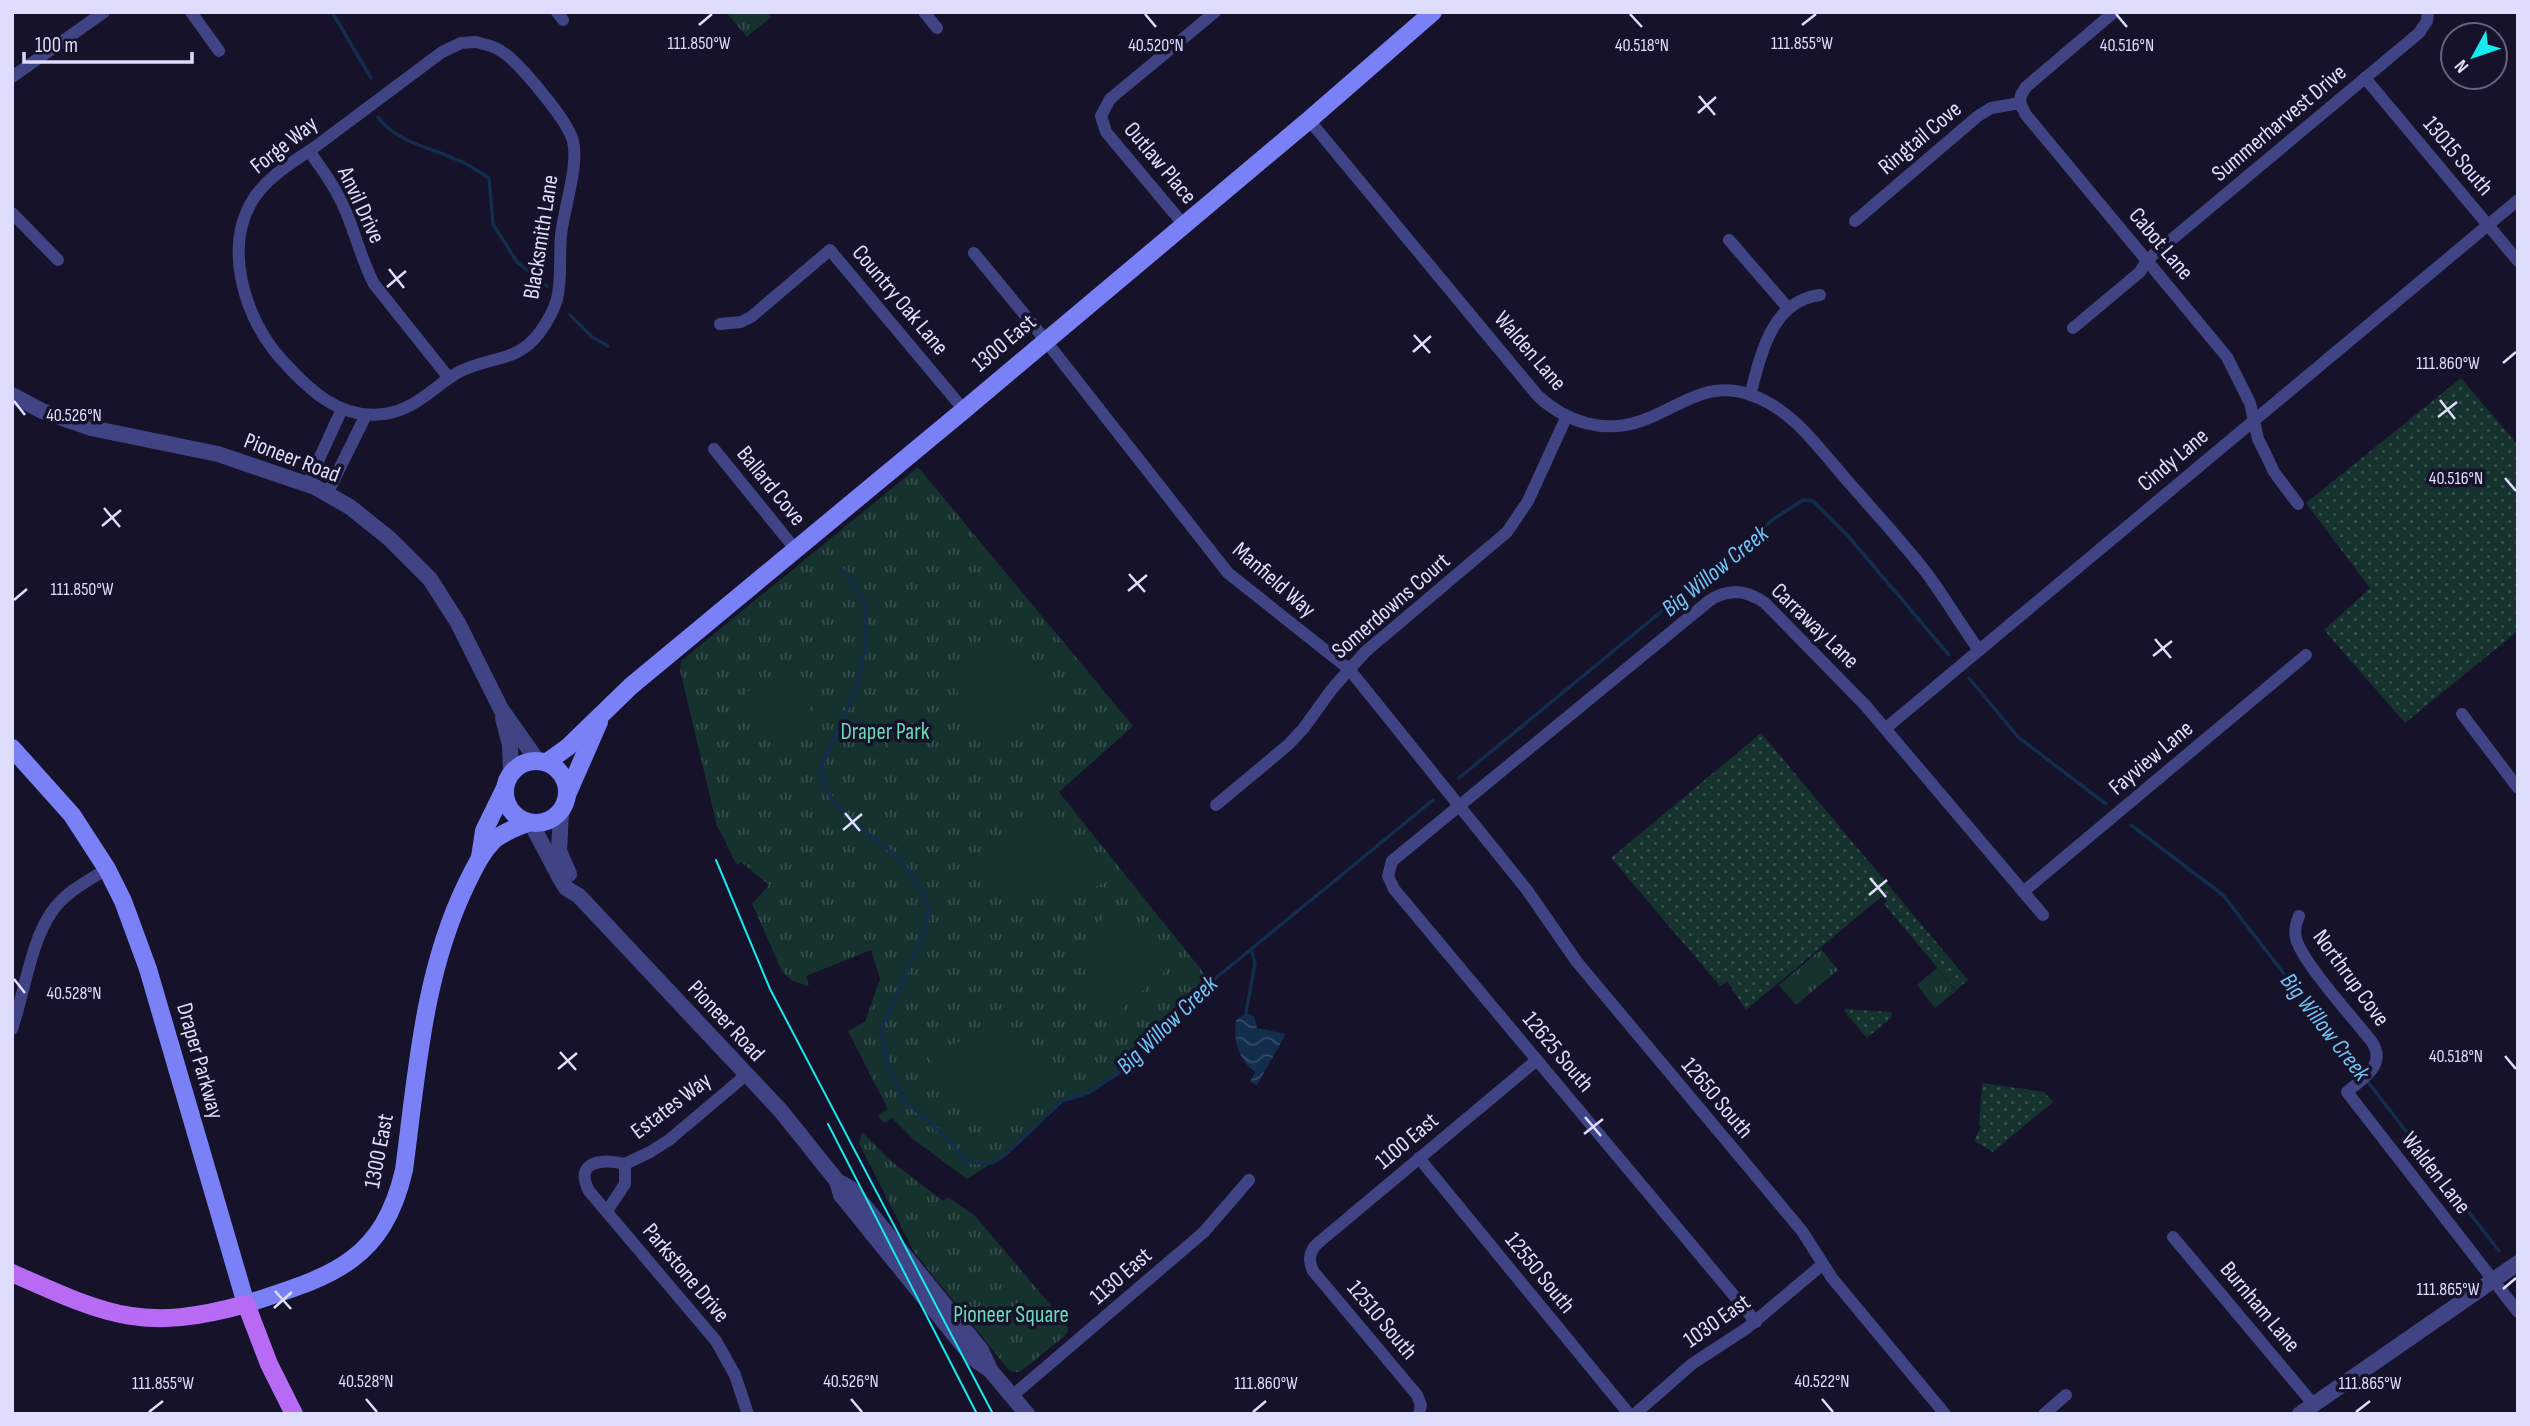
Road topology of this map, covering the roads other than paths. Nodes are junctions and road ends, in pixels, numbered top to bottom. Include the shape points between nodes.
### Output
1 (104, 12) edge
2 (191, 12) edge
3 (924, 12) edge
4 (1215, 12) edge
5 (1433, 12) edge
6 (2115, 12) edge
7 (2428, 12) edge
8 (937, 28) dead end
9 (468, 42) joint
10 (219, 51) dead end
11 (12, 78) edge
12 (2365, 78) junction
13 (2020, 103) junction
14 (1308, 120) junction
15 (309, 151) junction
16 (2518, 200) edge
17 (12, 213) edge
18 (1854, 221) dead end
19 (1184, 225) junction
20 (2487, 225) junction
21 (1729, 240) dead end
22 (974, 253) dead end
23 (58, 260) dead end
24 (2147, 260) junction
25 (2518, 261) edge
26 (1819, 295) dead end
27 (1788, 307) junction
28 (720, 324) dead end
29 (2073, 328) dead end
30 (1045, 341) junction
31 (449, 379) junction
32 (12, 395) edge
33 (1750, 395) junction
34 (342, 409) junction
35 (964, 410) junction
36 (366, 415) junction
37 (1566, 418) junction
38 (2255, 419) junction
39 (714, 449) dead end
40 (307, 485) junction
41 (327, 494) junction
42 (2298, 505) dead end
43 (796, 550) junction
44 (1979, 650) junction
45 (2306, 655) dead end
46 (1349, 669) junction
47 (500, 709) junction
48 (605, 709) junction
49 (2462, 714) dead end
50 (1886, 728) junction
51 (12, 748) edge
52 (542, 761) junction
53 (511, 772) junction
54 (2518, 788) edge
55 (504, 790) junction
56 (564, 803) junction
57 (1216, 805) dead end
58 (1461, 805) junction
59 (529, 823) junction
60 (480, 857) junction
61 (107, 869) junction
62 (1388, 872) joint
63 (2023, 892) junction
64 (579, 896) junction
65 (2042, 915) dead end
66 (2298, 916) dead end
67 (12, 1029) edge
68 (1537, 1060) junction
69 (746, 1075) junction
70 (2350, 1090) joint
71 (1419, 1158) junction
72 (625, 1164) junction
73 (1249, 1180) dead end
74 (607, 1211) junction
75 (2173, 1237) dead end
76 (1310, 1258) joint
77 (2518, 1263) edge
78 (1823, 1264) junction
79 (12, 1273) edge
80 (2493, 1280) junction
81 (246, 1304) junction
82 (2518, 1312) edge
83 (1755, 1322) junction
84 (2066, 1395) dead end
85 (1012, 1396) junction
86 (2307, 1409) edge
87 (1420, 1412) edge
88 (294, 1414) edge
89 (748, 1414) edge
90 (1027, 1414) edge
91 (1629, 1414) edge
92 (1634, 1414) edge
93 (1945, 1414) edge
94 (2044, 1414) edge

1 - 11 street
2 - 10 street
3 - 8 street
4 - 19 street, Outlaw Place via 1110,99 1101,116 1106,132
5 - 14 main road, 1300 East
6 - 13 street via 2026,87
7 - 12 street, Summerharvest Drive via 2422,30
9 - 15 street, Forge Way via 442,52
9 - 31 street, Blacksmith Lane via 493,46 513,61 565,122 574,144 574,162 561,235 558,292 547,321 523,350
12 - 20 street, 13015 South
12 - 24 street, Summerharvest Drive
13 - 18 street, Ringtail Cove via 1991,108 1978,116
13 - 24 street, Cabot Lane
14 - 19 main road, 1300 East
14 - 37 street, Walden Lane via 1538,396
15 - 31 street, Anvil Drive via 344,207 374,284
15 - 34 street, Forge Way via 263,187 250,205 242,224 243,285 254,321 269,345 306,386
16 - 20 street, Cindy Lane
17 - 23 street
19 - 30 main road, 1300 East
20 - 25 street, 13015 South
20 - 38 street, Cindy Lane
21 - 27 street
22 - 30 street, Manfield Way
24 - 29 street, Summerharvest Drive via 2140,272
24 - 38 street, Cabot Lane via 2227,357
26 - 27 street
27 - 33 street via 1768,338
28 - 35 street, Country Oak Lane via 751,317 830,250
30 - 35 main road, 1300 East
30 - 46 street, Manfield Way via 1228,573
31 - 36 street, Blacksmith Lane via 408,408
32 - 40 street, Pioneer Road via 91,428 218,454
33 - 37 street, Walden Lane via 1704,393 1625,425
33 - 44 street, Walden Lane via 1772,404 1798,424 1924,569
34 - 36 street, Forge Way
34 - 40 street
35 - 43 main road, 1300 East
36 - 41 street
37 - 46 street, Somerdowns Court via 1528,501 1507,531
38 - 42 street, Cabot Lane via 2274,472
38 - 44 street, Cindy Lane
39 - 43 street, Ballard Cove
40 - 41 street, Pioneer Road
41 - 47 street, Pioneer Road via 390,539 430,579 458,623
43 - 48 main road, 1300 East
44 - 50 street, Cindy Lane
45 - 63 street, Fayview Lane
46 - 57 street, Somerdowns Court via 1288,745
46 - 58 street, Manfield Way
47 - 52 street, Pioneer Road
47 - 53 street, Pioneer Road via 510,745
48 - 52 main road, 1300 East via 568,747
48 - 56 main road, 1300 East
49 - 54 street
50 - 58 street, Carraway Lane via 1765,603 1752,594 1729,592 1709,601
50 - 63 street, Carraway Lane
51 - 61 main road, Draper Parkway via 72,815
52 - 53 main road via 526,762
52 - 56 main road via 558,770 566,782
53 - 55 main road
55 - 59 main road via 514,816
55 - 60 main road, 1300 East via 484,831
56 - 59 main road via 553,819
56 - 64 street, Pioneer Road via 559,850
58 - 62 street, Carraway Lane via 1396,857
58 - 78 street, 12650 South via 1571,955 1801,1231
59 - 60 main road, 1300 East via 495,839
59 - 64 street, Pioneer Road via 566,888
60 - 81 main road, 1300 East via 450,918 432,977 404,1170 389,1212 368,1245 342,1268
61 - 67 street via 79,886 52,912 41,932
61 - 81 main road, Draper Parkway via 148,969
62 - 68 street, 12625 South via 1394,889
63 - 65 street, Carraway Lane
64 - 69 street, Pioneer Road
66 - 70 street, Northrup Cove via 2295,937 2304,956 2375,1046 2378,1058 2371,1071
68 - 71 street, 1100 East
68 - 83 street, 12625 South
69 - 72 street, Estates Way via 669,1140
69 - 85 street, Pioneer Road via 837,1181 850,1188 981,1350 990,1370
70 - 80 street, Walden Lane
71 - 76 street, 1100 East via 1318,1242
71 - 91 street, 12550 South
72 - 74 street via 625,1184
72 - 74 street, Estates Way via 604,1160 587,1171 586,1185
73 - 85 street, 1130 East via 1197,1238
74 - 89 street, Parkstone Drive via 716,1341 735,1375
75 - 86 street, Burnham Lane
76 - 87 street, 12510 South via 1315,1274 1417,1395
77 - 80 street
78 - 83 street, 1030 East
78 - 93 street, 12650 South
79 - 81 main road, 1300 East via 95,1309 138,1318 189,1318
80 - 82 street, Walden Lane
80 - 86 street
81 - 88 main road, Draper Parkway
83 - 92 street, 1030 East via 1692,1364
84 - 94 street
85 - 90 street, Pioneer Road

